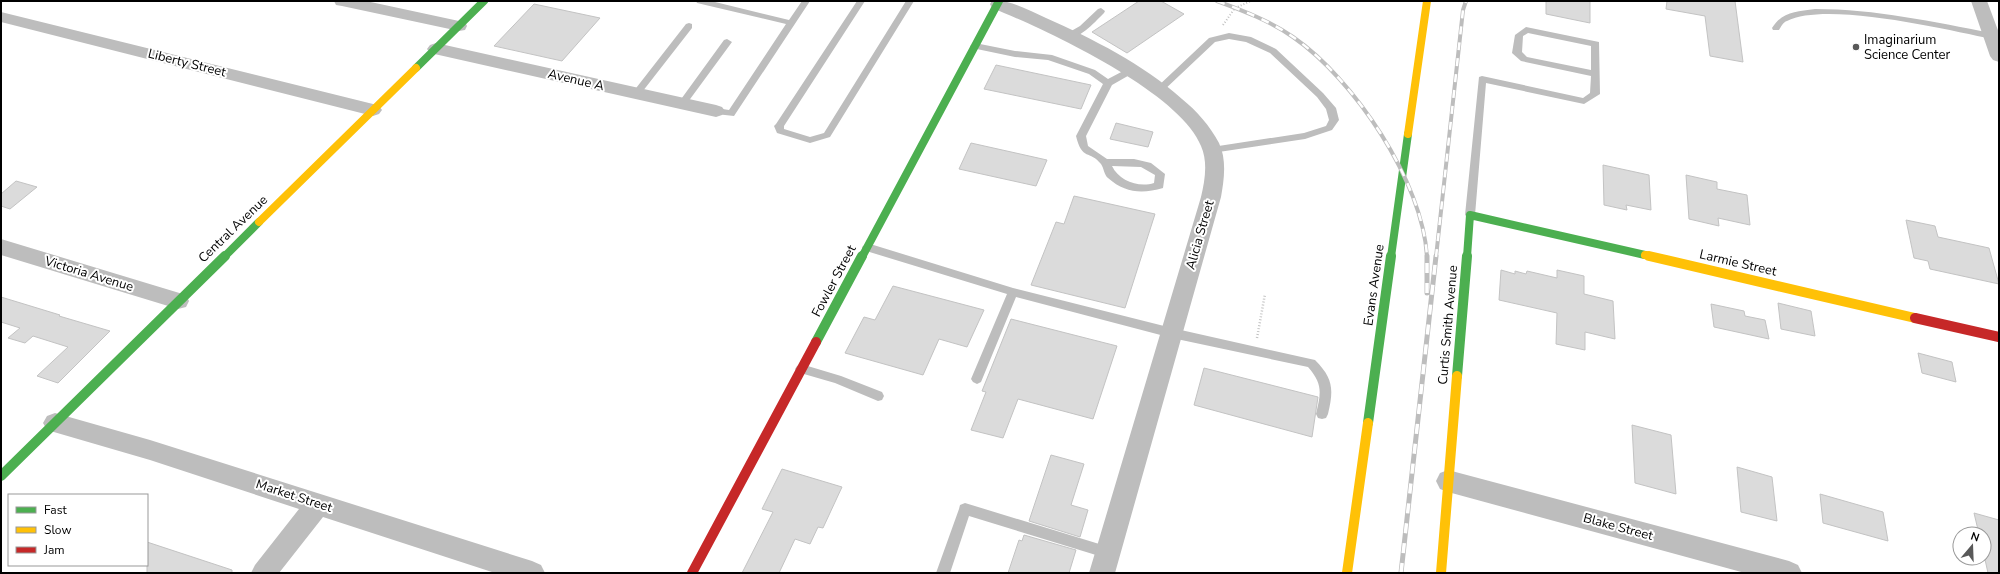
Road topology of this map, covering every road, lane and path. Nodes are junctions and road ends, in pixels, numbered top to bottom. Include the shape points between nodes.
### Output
1 (342, 1) edge
2 (484, 1) edge
3 (700, 1) edge
4 (806, 1) edge
5 (861, 1) edge
6 (910, 1) edge
7 (1251, 1) edge
8 (1427, 1) edge
9 (1979, 1) edge
10 (999, 2) edge
11 (1101, 11) dead end
12 (1, 17) edge
13 (790, 23) junction
14 (459, 26) junction
15 (689, 26) dead end
16 (1776, 28) dead end
17 (1068, 36) junction
18 (1992, 36) junction
19 (1212, 40) junction
20 (727, 42) dead end
21 (975, 46) junction
22 (436, 49) junction
23 (1999, 56) edge
24 (1130, 71) junction
25 (1595, 74) junction
26 (1108, 83) junction
27 (1159, 90) junction
28 (636, 94) junction
29 (682, 104) junction
30 (373, 110) junction
31 (716, 111) joint
32 (1212, 150) junction
33 (1105, 162) junction
34 (1470, 215) junction
35 (1, 247) edge
36 (867, 247) junction
37 (1013, 292) junction
38 (1265, 294) dead end
39 (178, 301) junction
40 (1172, 333) junction
41 (1999, 337) edge
42 (1255, 351) junction
43 (801, 369) junction
44 (977, 379) dead end
45 (878, 396) dead end
46 (1322, 414) dead end
47 (55, 423) junction
48 (1, 476) edge
49 (1448, 481) junction
50 (318, 504) junction
51 (1109, 553) junction
52 (520, 571) edge
53 (264, 573) edge
54 (692, 573) edge
55 (943, 573) edge
56 (1102, 573) edge
57 (1347, 573) edge
58 (1441, 573) edge
59 (1789, 573) edge

1 - 14 street
2 - 14 street, Central Avenue
3 - 13 lane
4 - 13 lane
5 - 6 lane via 779,126 780,131 810,140 827,135
7 - 19 path via 1235,8
8 - 57 street, Evans Avenue
9 - 18 street
10 - 17 street, Alicia Street
10 - 21 street, Fowler Street
11 - 17 lane via 1083,28
12 - 30 street, Liberty Street
13 - 31 lane via 730,114
14 - 22 street, Central Avenue
15 - 28 lane
16 - 18 lane via 1780,18 1786,14 1809,7 1825,7 1866,11
17 - 24 street, Alicia Street via 1099,51
18 - 23 street
19 - 27 lane
19 - 32 lane via 1230,36 1248,39 1273,51 1320,95 1331,108 1334,120 1329,128 1305,136
20 - 29 lane
21 - 26 lane via 1015,54 1049,56 1092,72
21 - 36 street, Fowler Street
22 - 28 street, Avenue A
22 - 30 street, Central Avenue
24 - 26 lane
24 - 27 street, Alicia Street
25 - 25 lane via 1596,44 1526,30 1518,34 1517,54 1524,59
25 - 34 lane, Curtis Smith Avenue via 1595,94 1584,101 1482,79
26 - 33 lane via 1081,136 1084,148
27 - 32 street, Alicia Street via 1190,116 1202,130
28 - 29 street, Avenue A
29 - 31 street, Avenue A
30 - 39 street, Central Avenue
32 - 40 street, Alicia Street via 1216,176
33 - 33 lane via 1111,175 1132,187 1147,189 1159,185 1160,174 1152,165
34 - 41 street, Larmie Street
34 - 49 street, Curtis Smith Avenue
35 - 39 street, Victoria Avenue
36 - 37 lane
36 - 43 street, Fowler Street
37 - 40 lane
37 - 44 lane
38 - 42 path
39 - 47 street, Central Avenue
40 - 42 lane
40 - 51 street, Alicia Street
42 - 46 lane via 1311,364 1317,368 1322,373 1328,390
43 - 45 lane via 837,379
43 - 54 street, Fowler Street
47 - 48 street, Central Avenue
47 - 50 street, Market Street via 150,450
49 - 58 street, Curtis Smith Avenue
49 - 59 street, Blake Street
50 - 52 street, Market Street
50 - 53 street
51 - 55 lane via 965,509
51 - 56 street, Alicia Street

